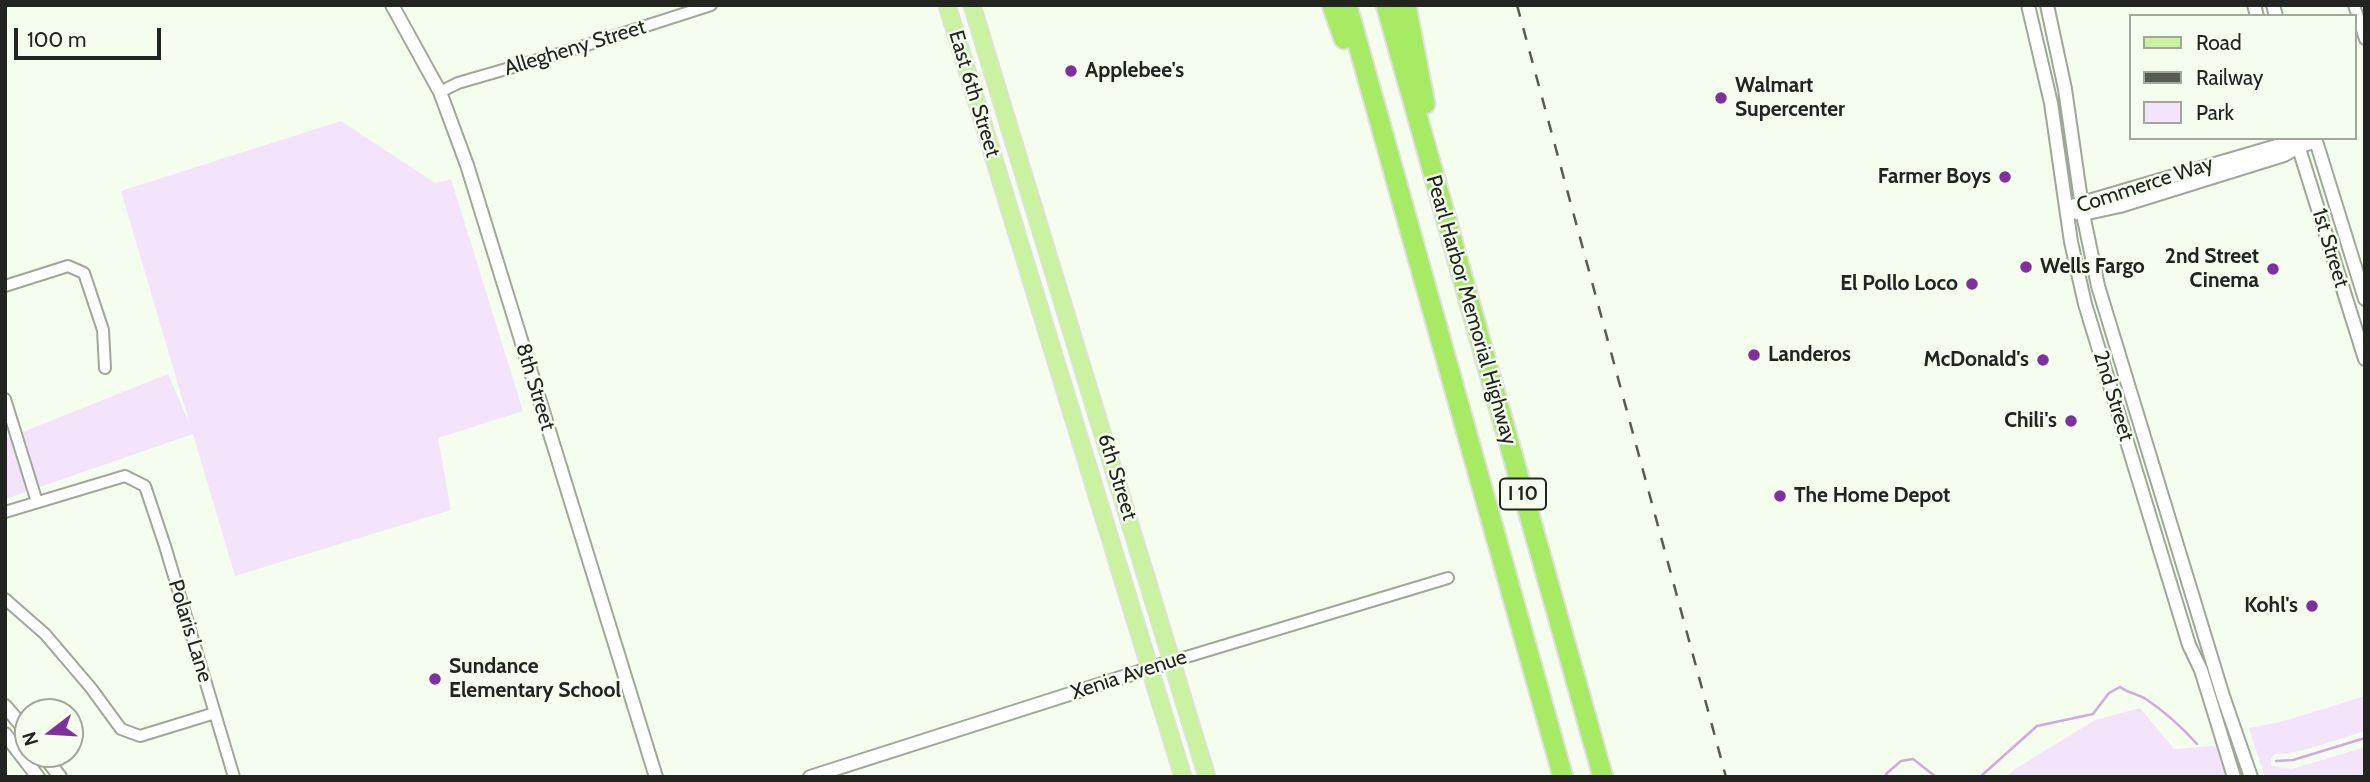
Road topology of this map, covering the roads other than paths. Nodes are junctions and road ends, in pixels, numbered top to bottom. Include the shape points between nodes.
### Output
1 (393, 5) edge
2 (711, 5) edge
3 (947, 5) edge
4 (972, 5) edge
5 (1332, 5) edge
6 (1347, 5) edge
7 (1386, 5) edge
8 (1406, 5) edge
9 (2028, 5) edge
10 (2037, 5) edge
11 (2354, 5) edge
12 (2049, 12) edge
13 (2365, 39) edge
14 (440, 92) junction
15 (2315, 140) edge
16 (2297, 142) edge
17 (1025, 178) joint
18 (1001, 183) joint
19 (2082, 208) junction
20 (2066, 211) junction
21 (1443, 212) junction
22 (1408, 229) junction
23 (5, 286) edge
24 (2365, 299) edge
25 (2365, 359) edge
26 (105, 368) dead end
27 (5, 399) edge
28 (37, 502) junction
29 (5, 512) edge
30 (1448, 578) dead end
31 (5, 599) edge
32 (1173, 661) junction
33 (1149, 669) junction
34 (215, 713) junction
35 (5, 731) edge
36 (38, 777) edge
37 (234, 777) edge
38 (656, 777) edge
39 (810, 777) edge
40 (1183, 777) edge
41 (1207, 777) edge
42 (1563, 777) edge
43 (1603, 777) edge
44 (2234, 777) edge
45 (2251, 777) edge

1 - 14 street, 8th Street
2 - 14 street, Allegheny Street
3 - 18 main road, East 6th Street
4 - 17 main road, East 6th Street
5 - 22 highway
6 - 22 highway, Pearl Harbor Memorial Highway / I 10
7 - 21 highway, Pearl Harbor Memorial Highway / I 10
8 - 21 highway
9 - 20 street, 2nd Street via 2051,103
10 - 12 street via 2041,18
11 - 13 street
12 - 19 street, 2nd Street via 2066,89
14 - 38 street, 8th Street via 467,165
15 - 16 street, Commerce Way
15 - 24 street, 1st Street
16 - 19 street, Commerce Way via 2284,155 2120,206
16 - 25 street, 1st Street
17 - 32 main road, 6th Street
18 - 33 main road, 6th Street
19 - 20 street, Commerce Way
19 - 45 street, 2nd Street via 2098,286
20 - 44 street, 2nd Street via 2085,304
21 - 43 highway, Pearl Harbor Memorial Highway / I 10
22 - 42 highway, Pearl Harbor Memorial Highway / I 10
23 - 26 street via 68,266 84,273 103,330
27 - 28 street
28 - 29 street
28 - 34 street, Polaris Lane via 125,476 145,486
30 - 32 street, Xenia Avenue
31 - 34 street via 45,634 121,729 140,736
32 - 33 street, Xenia Avenue
32 - 41 main road, 6th Street
33 - 39 street, Xenia Avenue
33 - 40 main road, 6th Street
34 - 37 street, Polaris Lane
35 - 36 street

